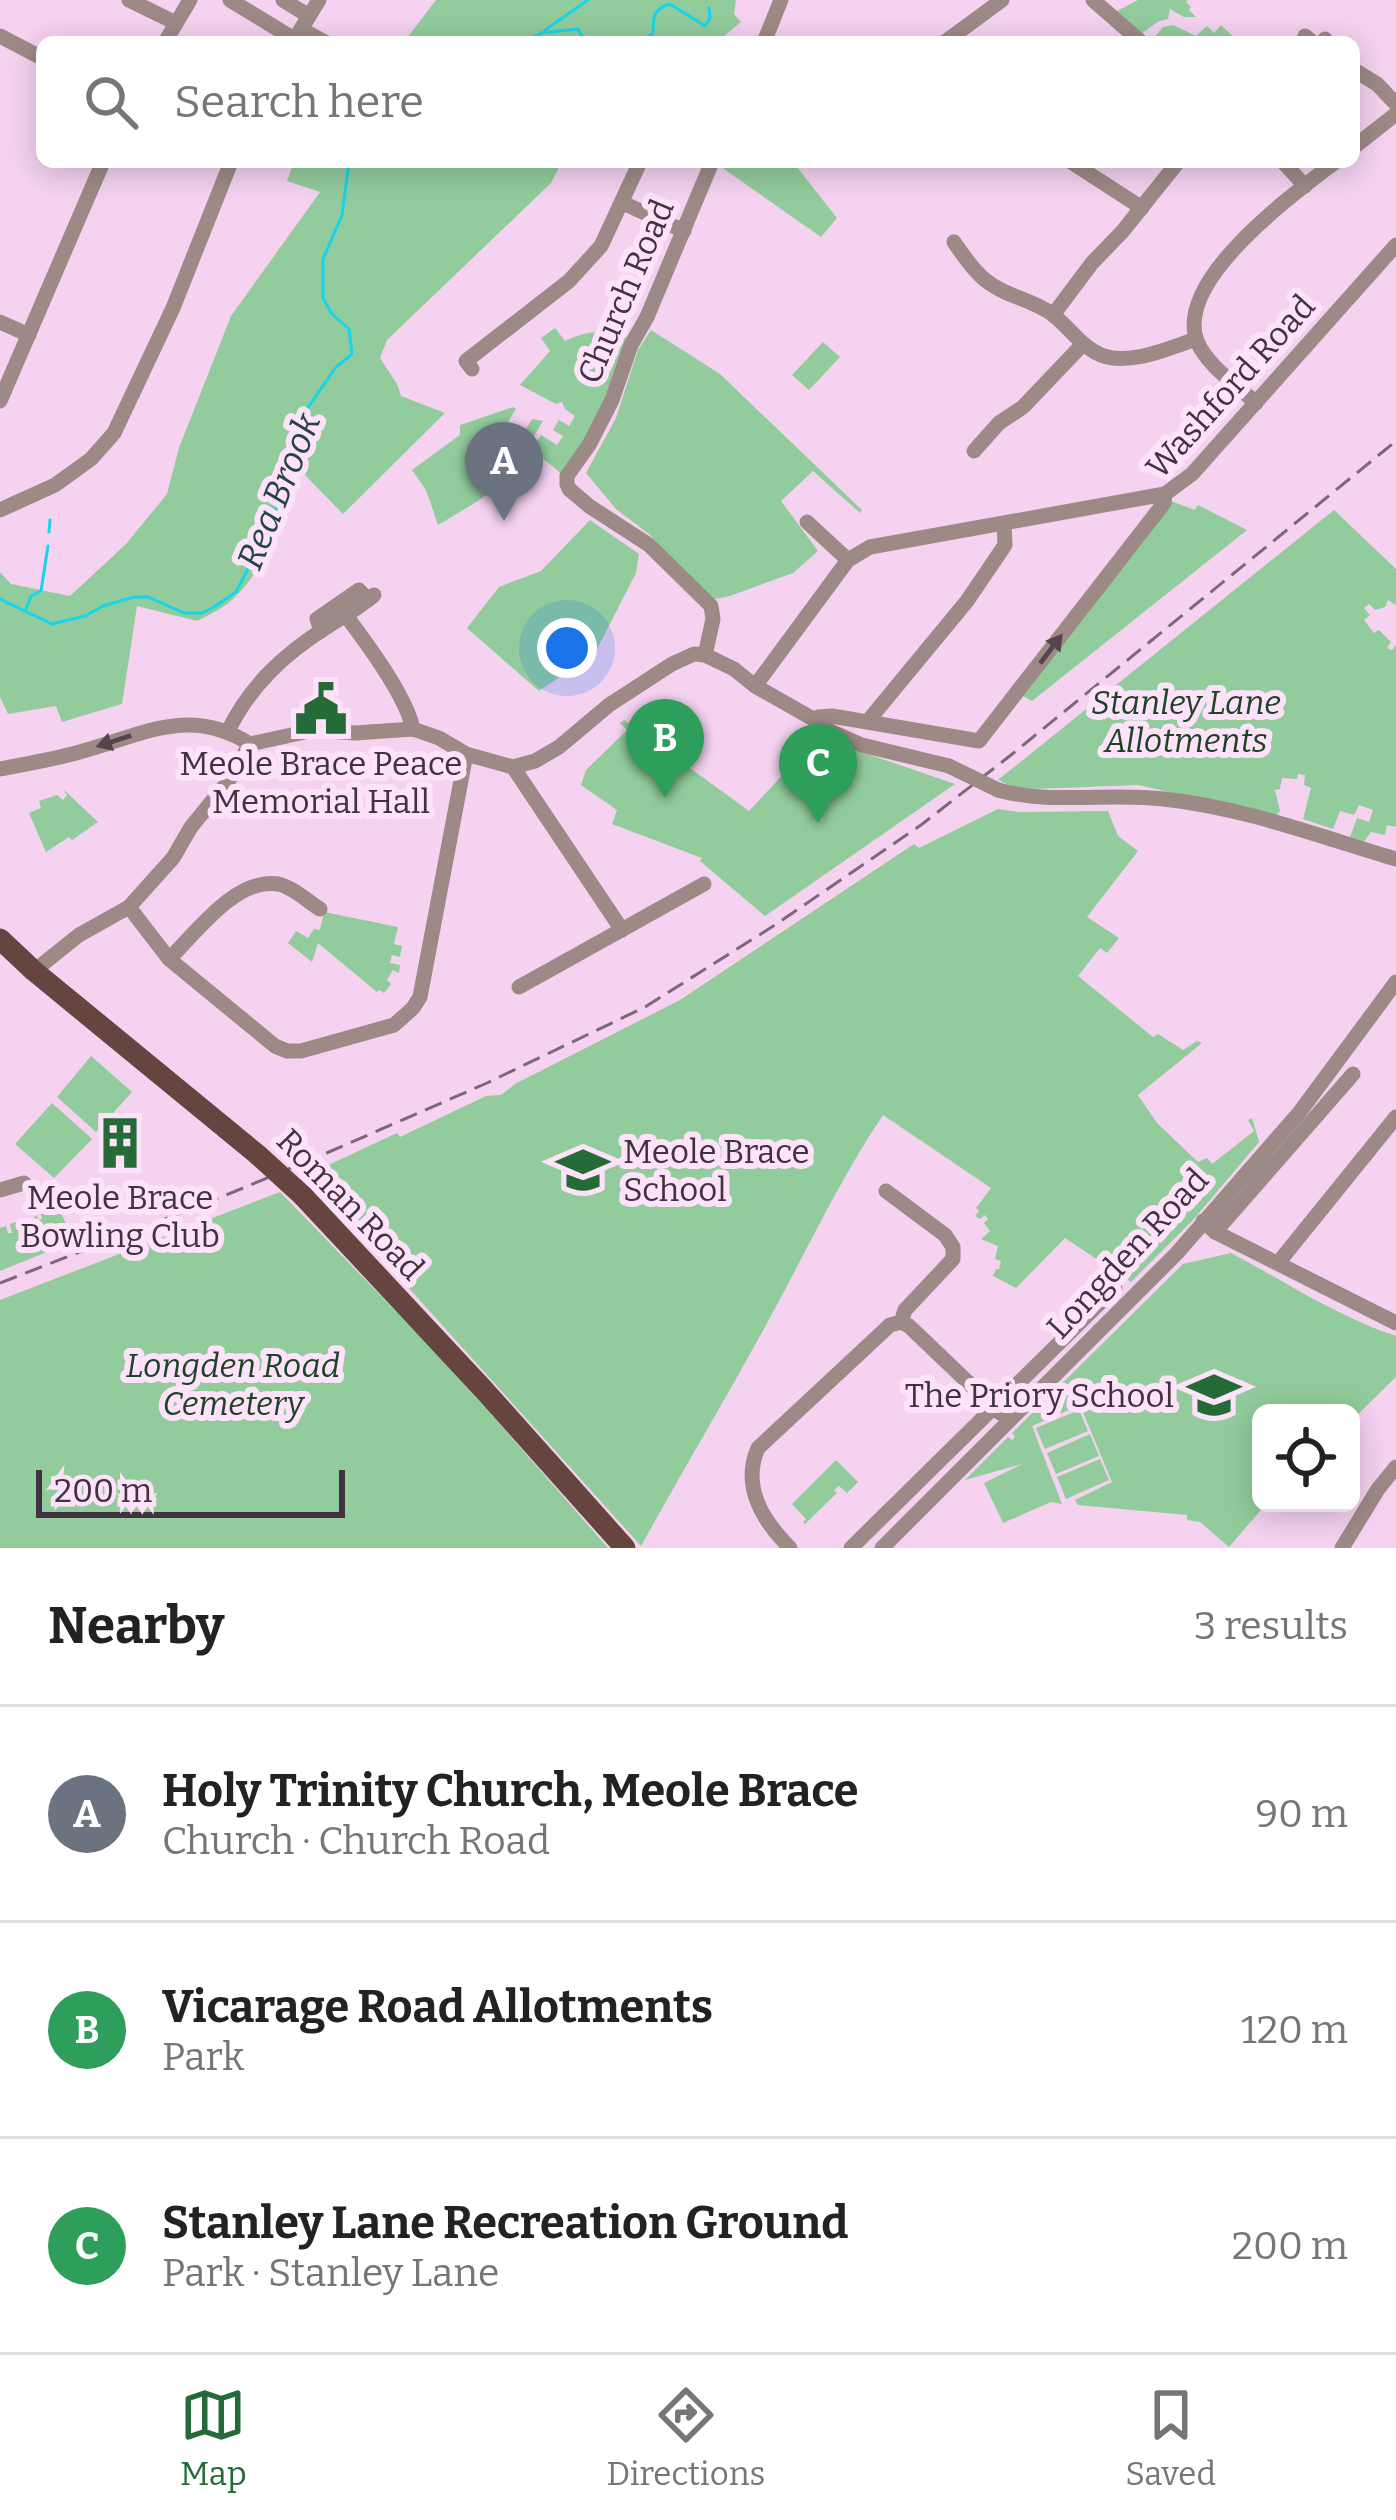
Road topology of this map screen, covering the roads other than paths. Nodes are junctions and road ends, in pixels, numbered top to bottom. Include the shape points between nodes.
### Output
1 (129, 0) edge
2 (190, 0) edge
3 (230, 0) edge
4 (283, 0) edge
5 (319, 0) edge
6 (781, 0) edge
7 (1002, 0) edge
8 (1093, 0) edge
9 (176, 22) junction
10 (299, 31) edge
11 (0, 36) edge
12 (168, 36) edge
13 (766, 36) edge
14 (953, 36) edge
15 (1135, 36) edge
16 (36, 55) edge
17 (1360, 74) edge
18 (1396, 104) edge
19 (1396, 114) edge
20 (1360, 142) edge
21 (101, 168) edge
22 (229, 168) edge
23 (638, 168) edge
24 (710, 168) edge
25 (1080, 168) edge
26 (1173, 168) edge
27 (1288, 168) edge
28 (1328, 168) edge
29 (1305, 186) junction
30 (623, 203) junction
31 (1142, 208) junction
32 (684, 231) junction
33 (954, 242) dead end
34 (1396, 245) edge
35 (1053, 315) junction
36 (0, 322) edge
37 (28, 334) junction
38 (1196, 339) junction
39 (1083, 344) junction
40 (472, 369) dead end
41 (0, 401) edge
42 (1256, 403) junction
43 (975, 445) dead end
44 (1165, 494) junction
45 (0, 510) edge
46 (808, 523) dead end
47 (1004, 524) junction
48 (848, 560) junction
49 (347, 617) junction
50 (321, 631) junction
51 (705, 655) junction
52 (755, 686) junction
53 (815, 720) junction
54 (868, 721) junction
55 (413, 729) junction
56 (228, 731) junction
57 (250, 744) junction
58 (466, 754) junction
59 (513, 767) junction
60 (0, 769) edge
61 (1396, 860) edge
62 (704, 884) dead end
63 (129, 907) junction
64 (320, 909) dead end
65 (622, 930) junction
66 (3, 947) edge
67 (169, 959) junction
68 (34, 971) junction
69 (1396, 982) edge
70 (519, 987) dead end
71 (1353, 1074) dead end
72 (1396, 1118) edge
73 (24, 1183) dead end
74 (0, 1190) edge
75 (892, 1201) dead end
76 (1209, 1226) junction
77 (1278, 1263) junction
78 (1115, 1288) dead end
79 (901, 1322) junction
80 (1396, 1323) edge
81 (994, 1407) junction
82 (1006, 1421) junction
83 (1396, 1467) edge
84 (625, 1548) edge
85 (790, 1548) edge
86 (850, 1548) edge
87 (882, 1548) edge
88 (1342, 1548) edge

1 - 9 street
2 - 9 street
3 - 10 street
4 - 10 street
5 - 10 street
6 - 13 street
7 - 14 street
8 - 15 street
9 - 12 street
11 - 16 street
17 - 18 street
19 - 20 street
21 - 37 street
22 - 45 street via 114,434 55,485
23 - 30 street
24 - 32 street, Church Road
25 - 31 street
26 - 31 street
27 - 29 street
28 - 29 street
29 - 38 street via 1226,257 1203,290
30 - 32 street
30 - 40 street via 601,246 466,361
31 - 35 street
32 - 51 street, Church Road via 567,484 649,545 711,606
33 - 35 street via 990,284
34 - 42 street, Washford Road
35 - 39 street
36 - 37 street
37 - 41 street
38 - 39 street via 1118,359
38 - 42 street
39 - 43 street
42 - 44 street, Washford Road
44 - 47 street
54 -> 44 street, Washford Road via 979,741
46 - 48 street
47 - 48 street via 870,547
47 - 54 street via 1005,545 967,601
48 - 52 street
49 - 50 street
49 - 50 street via 371,598 359,590 317,619
49 - 55 street
50 - 56 street via 267,672
51 - 52 street
51 - 59 street via 672,664 559,747
52 - 53 street
53 - 54 street
53 - 61 street, bridge via 862,746 949,766 998,790 1204,804
55 - 57 street via 314,730
55 - 58 street
56 - 57 street
56 -> 60 street via 179,723
57 - 63 street via 173,858
58 - 59 street
58 - 67 street via 419,997 394,1025 287,1051
59 - 65 street
62 - 65 street
63 - 67 street
63 - 68 street
64 - 67 street via 285,886 258,885 234,894
65 - 70 street
66 - 68 main road, Roman Road
68 - 84 main road, Roman Road, bridge via 303,1196
69 - 76 street, Longden Road
71 - 76 street
72 - 77 street
73 - 74 street
75 - 79 street via 945,1235 954,1252
76 - 77 street
76 - 82 street, Longden Road
77 - 80 street
78 - 81 street
79 - 81 street
79 - 85 street via 758,1448 755,1498
81 - 82 street
81 - 86 street
82 - 87 street, Longden Road
83 - 88 street

